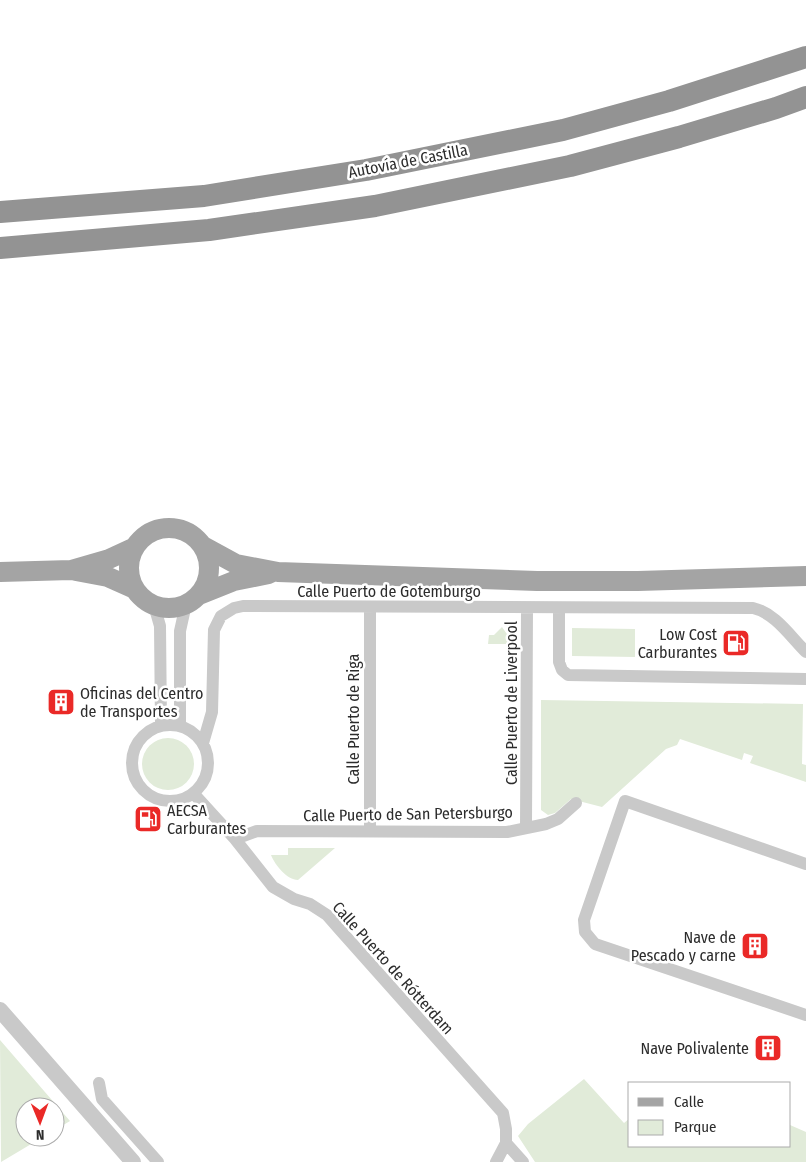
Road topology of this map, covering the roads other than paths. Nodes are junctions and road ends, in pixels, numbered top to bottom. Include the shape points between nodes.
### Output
1 (806, 57) edge
2 (806, 97) edge
3 (0, 212) edge
4 (0, 248) edge
5 (203, 546) junction
6 (135, 547) junction
7 (71, 570) junction
8 (0, 572) edge
9 (278, 572) junction
10 (806, 576) edge
11 (135, 589) junction
12 (192, 599) junction
13 (154, 605) junction
14 (370, 607) junction
15 (527, 608) junction
16 (559, 608) junction
17 (806, 652) edge
18 (806, 679) edge
19 (161, 726) junction
20 (180, 726) junction
21 (203, 743) junction
22 (194, 794) junction
23 (576, 804) dead end
24 (526, 828) junction
25 (370, 832) junction
26 (235, 839) junction
27 (806, 864) edge
28 (0, 1010) edge
29 (806, 1015) edge
30 (99, 1083) dead end
31 (506, 1143) junction
32 (133, 1162) edge
33 (158, 1162) edge
34 (496, 1162) edge
35 (522, 1162) edge

1 - 3 highway, Autovía de Castilla via 669,101 563,130 366,170 204,196
2 - 4 highway via 679,137 570,166 375,206 209,230
5 - 6 main road via 192,535 177,528 160,529 146,535
5 - 9 main road via 236,564
5 - 12 main road via 209,563 208,580
6 - 7 main road
6 - 11 main road via 130,561 130,576
7 - 8 main road
7 - 11 main road via 108,577
9 - 10 main road via 537,581
9 - 12 main road via 234,581
11 - 13 main road
12 - 13 main road via 170,608
12 - 20 street via 180,631
13 - 19 street via 160,626
14 - 15 street, Calle Puerto de Gotemburgo
14 - 21 street, Calle Puerto de Gotemburgo via 243,606 222,616 214,630 212,712
14 - 25 street, Calle Puerto de Riga
15 - 16 street, Calle Puerto de Gotemburgo
15 - 24 street, Calle Puerto de Liverpool
16 - 17 street, Calle Puerto de Gotemburgo via 753,608 772,617
16 - 18 street via 559,662 568,676
19 - 20 street
19 - 22 street via 149,731 133,753 132,767 136,780 144,792 156,799 169,802
20 - 21 street
21 - 22 street via 208,771
22 - 26 street, Calle Puerto de Rótterdam
23 - 24 street, Calle Puerto de San Petersburgo via 558,819
24 - 25 street, Calle Puerto de San Petersburgo via 507,832
25 - 26 street, Calle Puerto de San Petersburgo via 257,831
26 - 31 street, Calle Puerto de Rótterdam via 273,887 327,915 488,1095 503,1113
27 - 29 street via 625,801 584,920 586,932 595,944
28 - 32 street
30 - 33 street via 102,1099
31 - 34 street
31 - 35 street

